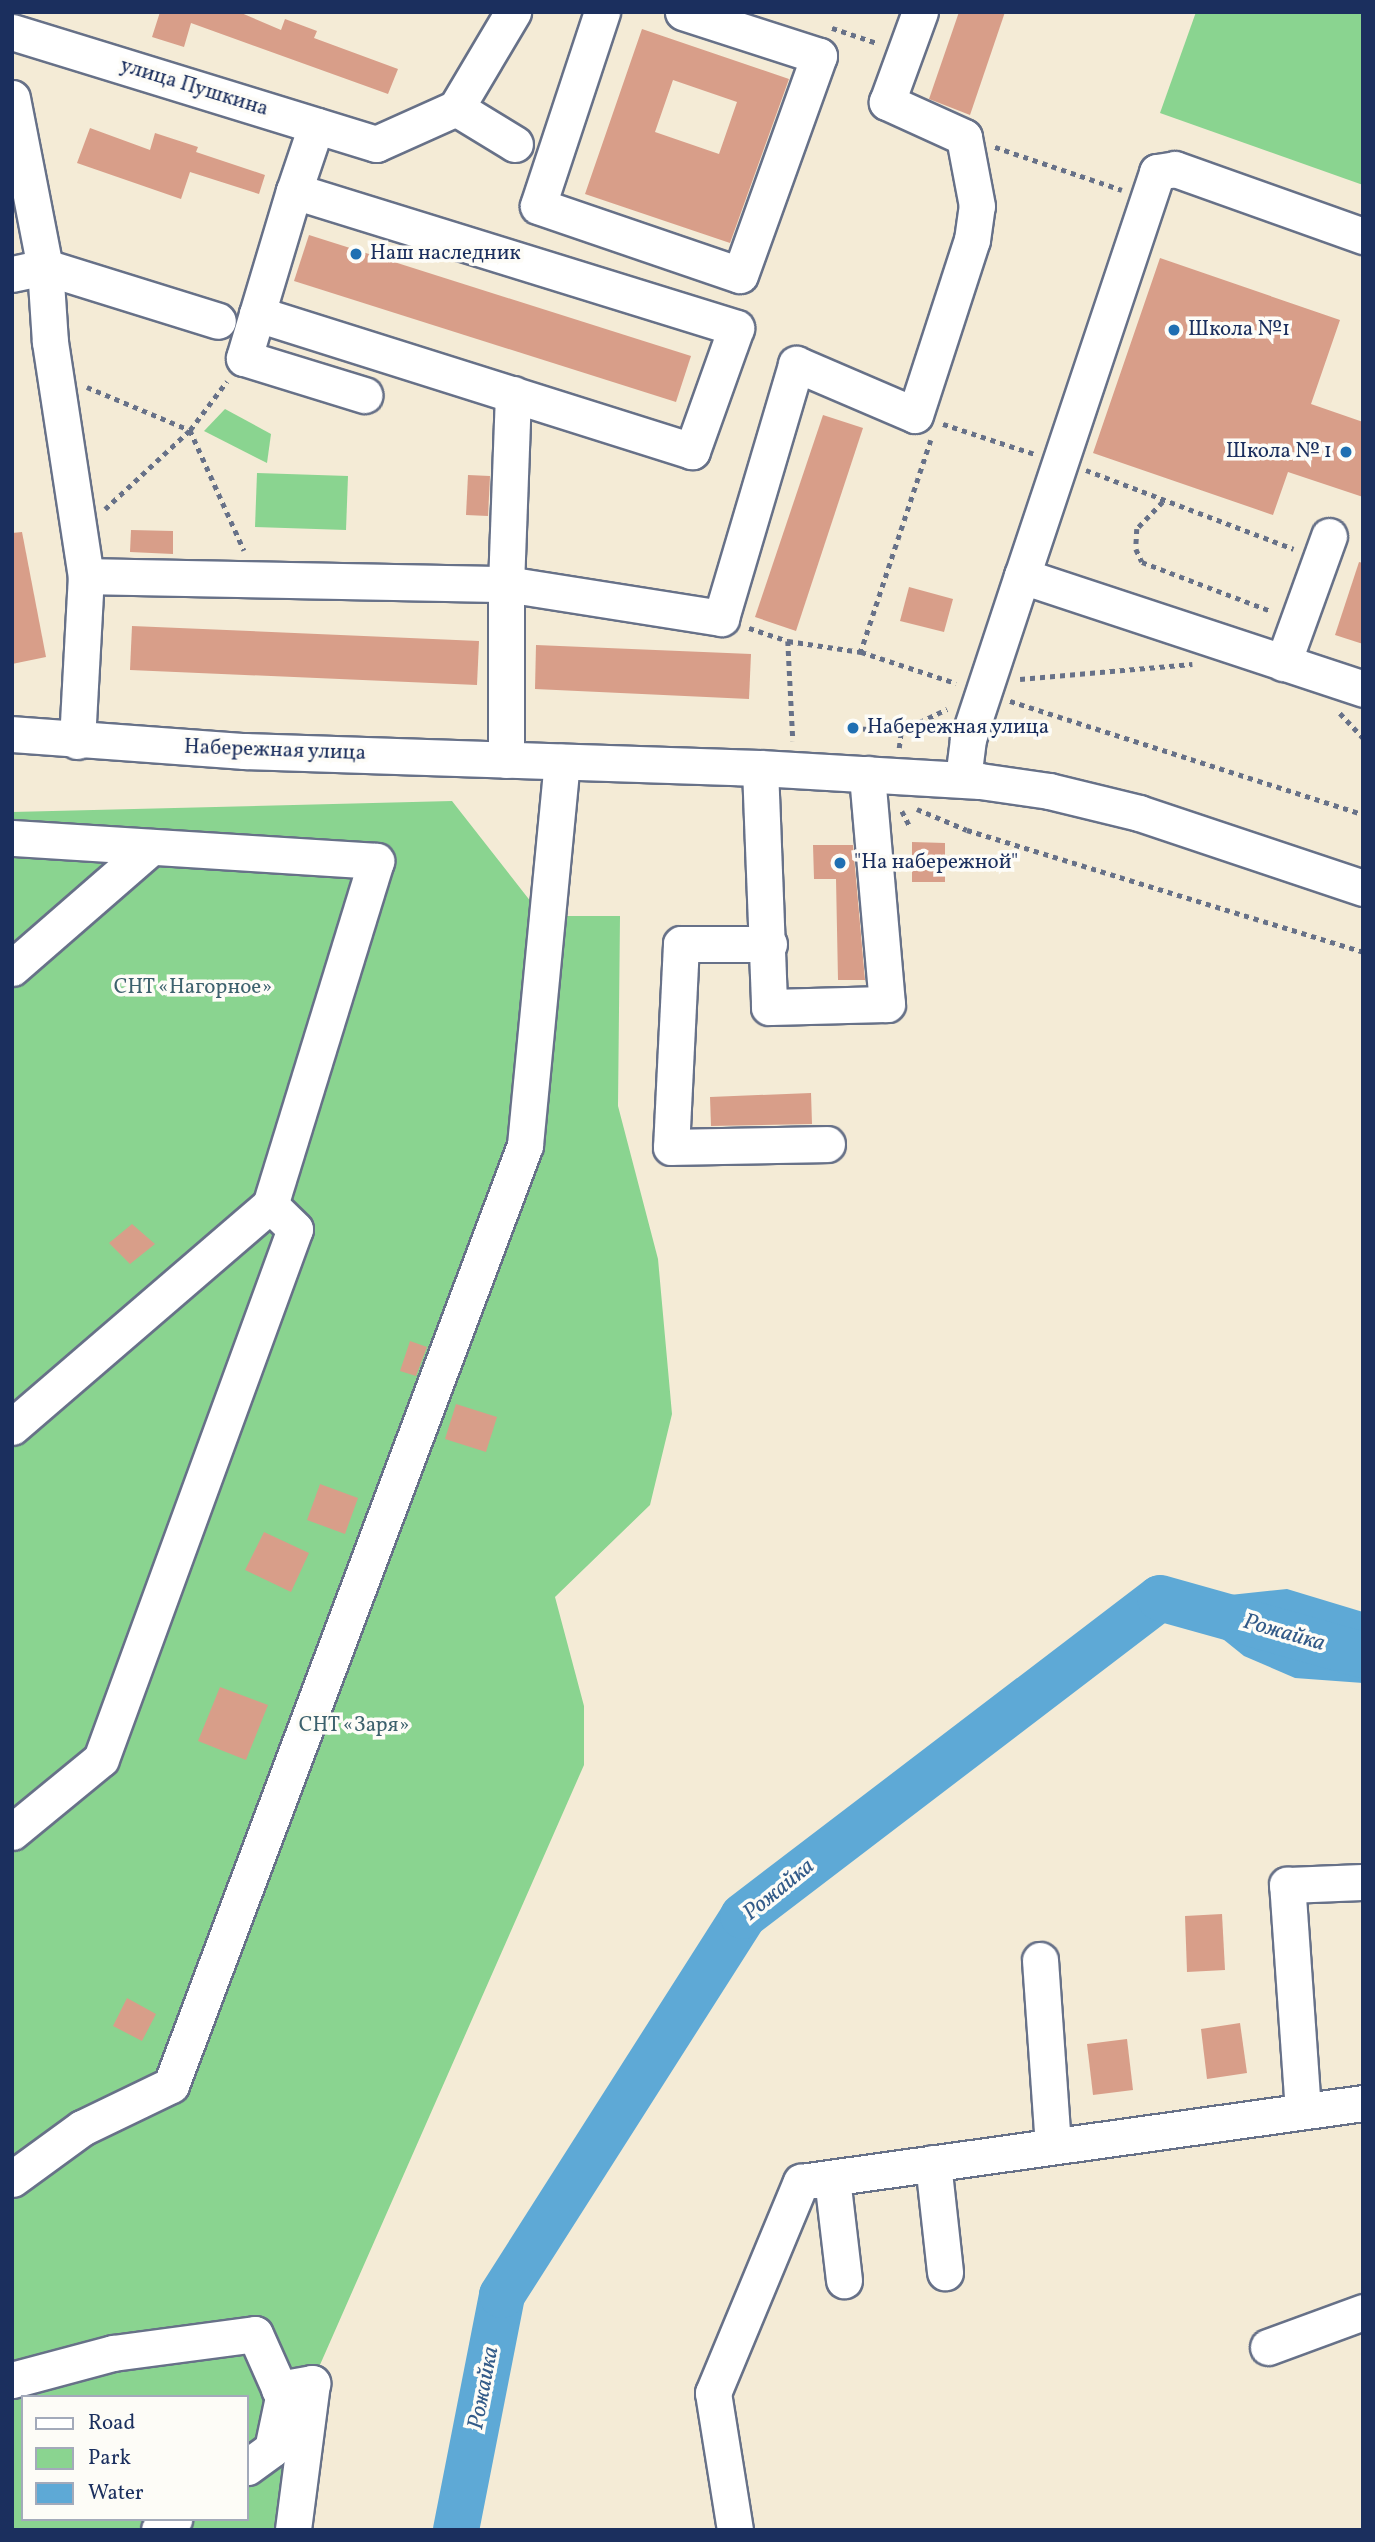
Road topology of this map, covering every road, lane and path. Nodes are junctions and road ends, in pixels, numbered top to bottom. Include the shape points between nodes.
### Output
1 (513, 12) edge
2 (602, 12) edge
3 (683, 12) edge
4 (920, 12) edge
5 (821, 24) dead end
6 (12, 32) edge
7 (905, 53) junction
8 (12, 98) edge
9 (456, 107) junction
10 (316, 126) junction
11 (964, 137) junction
12 (515, 144) dead end
13 (294, 191) junction
14 (1145, 198) junction
15 (1363, 236) edge
16 (29, 271) edge
17 (257, 314) junction
18 (218, 321) dead end
19 (244, 358) junction
20 (57, 375) junction
21 (513, 394) junction
22 (364, 395) dead end
23 (937, 422) dead end
24 (190, 430) junction
25 (933, 435) dead end
26 (1058, 461) junction
27 (1163, 502) junction
28 (82, 531) junction
29 (1325, 548) joint
30 (86, 576) junction
31 (1021, 576) junction
32 (255, 578) junction
33 (506, 584) junction
34 (720, 618) junction
35 (1298, 621) junction
36 (788, 641) junction
37 (861, 652) junction
38 (1283, 663) junction
39 (1202, 664) dead end
40 (985, 687) junction
41 (1363, 689) edge
42 (853, 728) dead end
43 (901, 731) junction
44 (12, 734) edge
45 (77, 741) junction
46 (506, 760) junction
47 (562, 762) junction
48 (774, 769) junction
49 (963, 779) junction
50 (887, 783) junction
51 (1363, 814) edge
52 (910, 827) dead end
53 (12, 838) edge
54 (151, 847) junction
55 (1363, 888) edge
56 (769, 944) junction
57 (1363, 951) edge
58 (12, 968) edge
59 (827, 1144) dead end
60 (270, 1205) junction
61 (12, 1427) edge
62 (12, 1832) edge
63 (1363, 1882) edge
64 (1040, 1960) dead end
65 (1363, 2103) edge
66 (1303, 2111) junction
67 (1053, 2146) junction
68 (933, 2163) junction
69 (832, 2178) junction
70 (12, 2179) edge
71 (945, 2272) dead end
72 (844, 2280) dead end
73 (1363, 2312) edge
74 (1268, 2347) dead end
75 (12, 2380) edge
76 (279, 2389) junction
77 (248, 2466) edge
78 (293, 2530) edge
79 (735, 2530) edge

1 - 9 street
2 - 3 street via 538,206 740,275 819,56
4 - 7 street
5 - 7 path
6 - 10 street, улица Пушкина
7 - 11 street via 887,102
8 - 16 street
9 - 10 street, улица Пушкина via 376,144
9 - 12 street
10 - 13 street
11 - 14 path
11 - 34 street via 976,188 975,223 915,415 796,364
13 - 17 street
13 - 21 street via 736,328 692,451
14 - 15 street via 1157,172 1169,168
14 - 26 street
16 - 18 street
16 - 20 street
17 - 19 street
17 - 21 street
19 - 22 street
19 - 24 path
20 - 24 path
20 - 28 street
21 - 33 street
23 - 26 path
24 - 28 path
24 - 32 path
25 - 37 path
26 - 27 path
26 - 31 street
27 - 29 path
27 - 35 path via 1137,529 1136,550 1147,566
28 - 30 street
29 - 35 street
30 - 32 street
30 - 45 street
31 - 38 street
31 - 40 street
32 - 33 street
33 - 34 street
33 - 46 street
34 - 36 path
35 - 38 street
36 - 37 path
36 - 48 path via 794,736
37 - 40 path
38 - 41 street
39 - 40 path
40 - 43 path
40 - 49 street via 966,748
40 - 51 path
42 - 43 path
43 - 50 path
44 - 45 street, Набережная улица
45 - 46 street, Набережная улица
46 - 47 street, Набережная улица
47 - 48 street, Набережная улица
47 - 70 street via 525,1145 171,2085 82,2128
48 - 50 street, Набережная улица
48 - 56 street
49 - 50 street, Набережная улица
49 - 55 street, Набережная улица via 1049,791 1139,813
50 - 52 path
50 - 56 street via 887,1004 769,1007
50 - 57 path via 967,830
53 - 54 street
54 - 58 street
54 - 60 street via 376,861
56 - 59 street via 681,944 671,1147
60 - 61 street
60 - 62 street via 295,1229 102,1759
63 - 66 street via 1287,1885
64 - 67 street
65 - 66 street
66 - 67 street
67 - 68 street
68 - 69 street
68 - 71 street
69 - 72 street
69 - 79 street via 801,2182 713,2393
73 - 74 street
75 - 76 street via 113,2353 255,2334
76 - 77 street via 283,2396 272,2449
76 - 78 street via 312,2383

